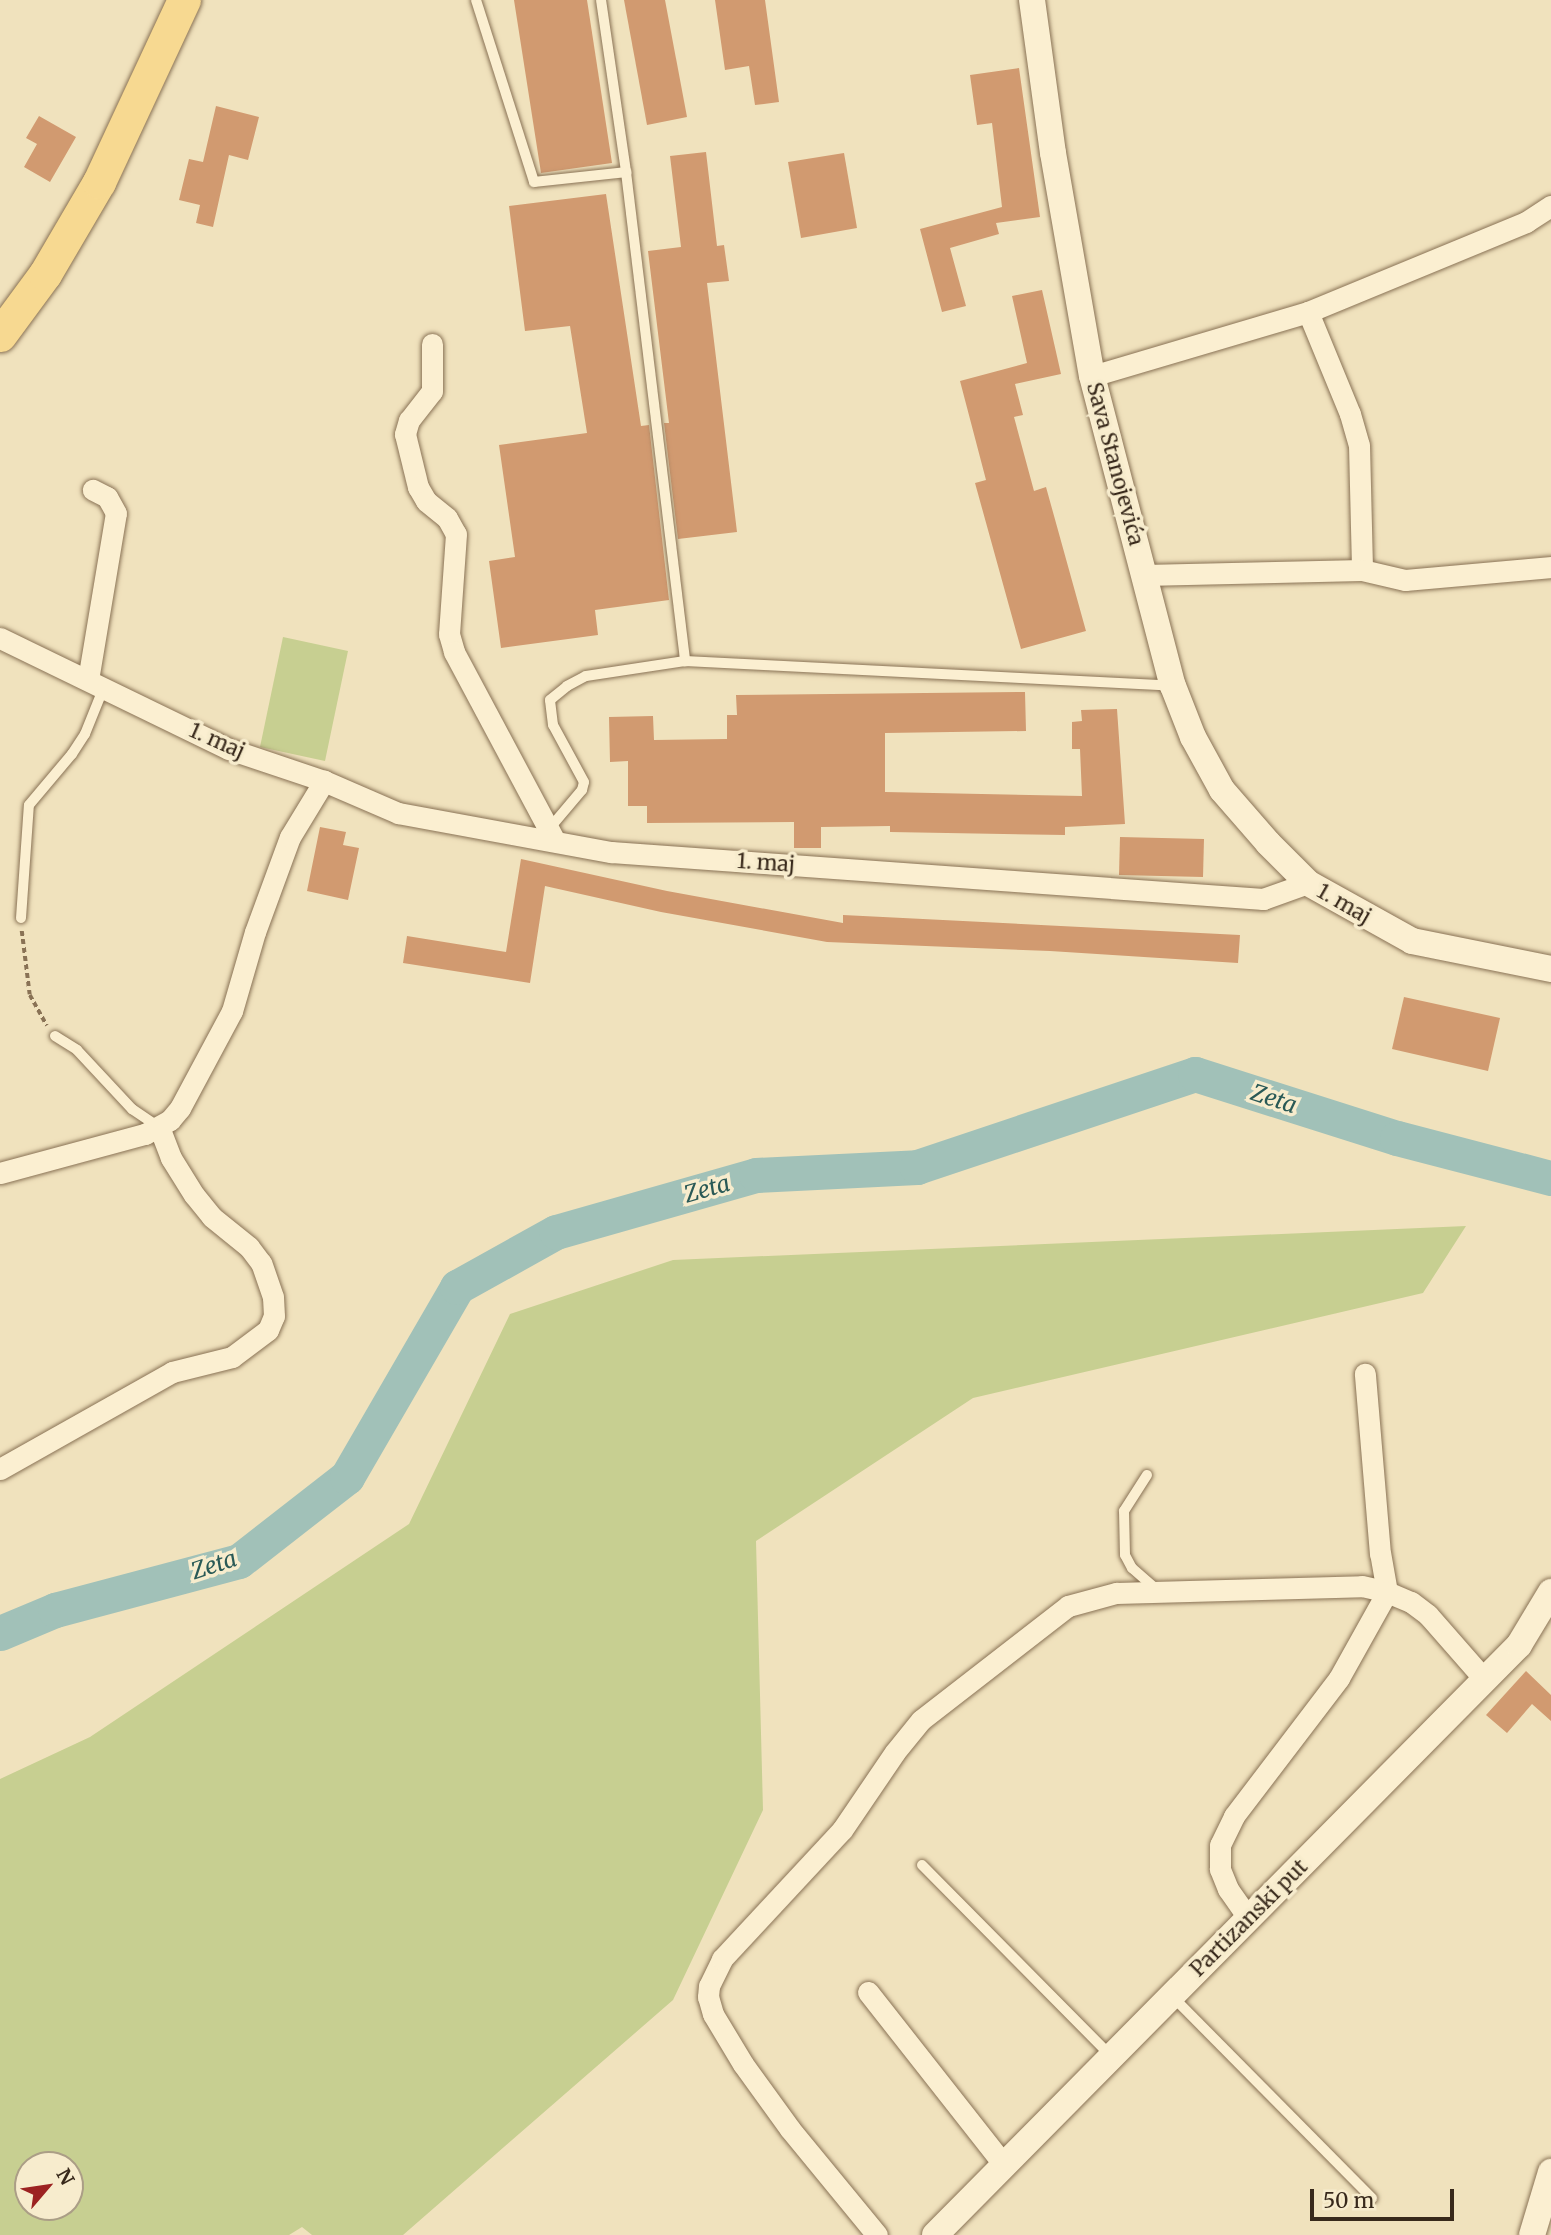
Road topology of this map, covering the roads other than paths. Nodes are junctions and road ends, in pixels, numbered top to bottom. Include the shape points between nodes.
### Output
1 (184, 0) edge
2 (476, 0) edge
3 (601, 0) edge
4 (1032, 0) edge
5 (626, 172) junction
6 (1551, 206) edge
7 (10, 308) edge
8 (1308, 312) junction
9 (0, 335) edge
10 (432, 344) dead end
11 (1091, 376) junction
12 (93, 490) dead end
13 (1551, 567) edge
14 (1362, 570) junction
15 (1144, 575) junction
16 (0, 639) edge
17 (685, 661) junction
18 (96, 683) junction
19 (1173, 686) junction
20 (324, 781) junction
21 (551, 834) junction
22 (1308, 883) junction
23 (21, 918) road end
24 (1551, 969) edge
25 (55, 1036) road end
26 (159, 1127) junction
27 (0, 1173) edge
28 (1365, 1374) dead end
29 (0, 1469) edge
30 (1147, 1475) dead end
31 (1159, 1592) junction
32 (1387, 1592) junction
33 (1551, 1592) edge
34 (1484, 1679) junction
35 (922, 1865) dead end
36 (1249, 1919) junction
37 (868, 1992) dead end
38 (1171, 1995) junction
39 (1111, 2056) junction
40 (1004, 2165) junction
41 (1551, 2172) edge
42 (1372, 2198) dead end
43 (877, 2235) edge
44 (935, 2235) edge
45 (1532, 2235) edge

1 - 7 main road via 99,182 58,253
2 - 5 lane via 534,183
3 - 5 lane
4 - 11 street, Sava Stanojevića
5 - 17 lane
6 - 8 street via 1526,222
7 - 9 main road
8 - 11 street
8 - 14 street via 1359,445
10 - 21 street via 432,391 409,420 405,433 418,486 456,534 449,634 454,652
11 - 15 street, Sava Stanojevića
12 - 18 street via 107,497 116,513
13 - 14 street via 1405,580
14 - 15 street
15 - 19 street, Sava Stanojevića
16 - 18 street, 1. maj
17 - 19 lane
17 - 21 lane via 586,677 550,700 553,725 584,782
18 - 20 street, 1. maj via 229,748
18 - 23 lane via 85,734 29,805
19 - 22 street, Sava Stanojevića via 1193,737 1222,790
20 - 21 street, 1. maj via 398,813
20 - 26 street via 290,837 232,1011 180,1108
21 - 22 street, 1. maj via 611,852 1263,900
22 - 24 street, 1. maj via 1412,941
25 - 26 lane via 77,1050 132,1109
26 - 27 street via 108,1146
26 - 29 street via 194,1195 261,1263 273,1297 274,1315 268,1330 232,1357 172,1372
28 - 32 street
30 - 31 lane via 1124,1511 1125,1555 1132,1569
31 - 32 street via 1362,1586
31 - 43 street via 1116,1593 1068,1606 921,1720 842,1830 722,1959 709,1986 713,2014 743,2064
32 - 34 street via 1428,1615
32 - 36 street via 1339,1678 1234,1816 1220,1845 1220,1869
33 - 34 street, Partizanski put via 1519,1645
34 - 36 street, Partizanski put
35 - 39 lane
36 - 38 street, Partizanski put
37 - 40 street
38 - 39 street, Partizanski put
38 - 42 lane
39 - 40 street, Partizanski put
40 - 44 street, Partizanski put
41 - 45 street

